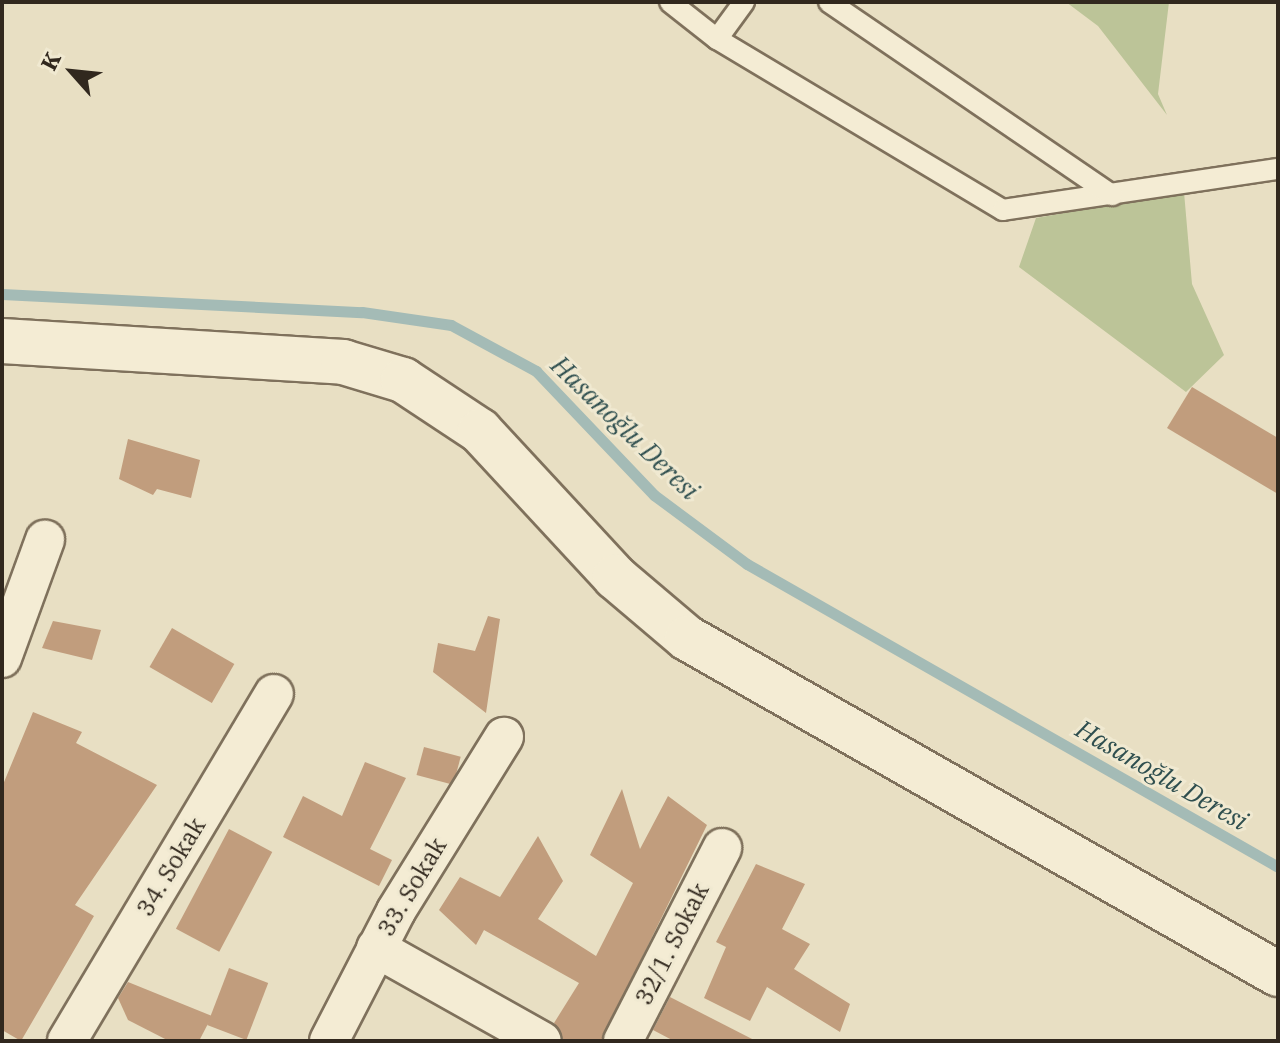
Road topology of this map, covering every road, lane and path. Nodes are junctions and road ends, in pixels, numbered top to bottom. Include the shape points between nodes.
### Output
1 (670, 2) edge
2 (744, 2) edge
3 (829, 2) edge
4 (717, 39) junction
5 (1278, 169) edge
6 (1112, 195) junction
7 (2, 341) edge
8 (45, 540) dead end
9 (2, 658) edge
10 (274, 694) dead end
11 (504, 737) dead end
12 (722, 848) dead end
13 (376, 948) junction
14 (1278, 974) edge
15 (67, 1041) edge
16 (329, 1041) edge
17 (542, 1041) edge
18 (623, 1041) edge

1 - 4 lane
2 - 4 lane
3 - 6 lane
4 - 6 lane via 1003,210
5 - 6 lane
7 - 14 street via 343,362 403,380 480,431 615,577 687,638
8 - 9 street
10 - 15 street, 34. Sokak
11 - 13 street, 33. Sokak
12 - 18 street, 32/1. Sokak
13 - 16 street, 33. Sokak
13 - 17 street

